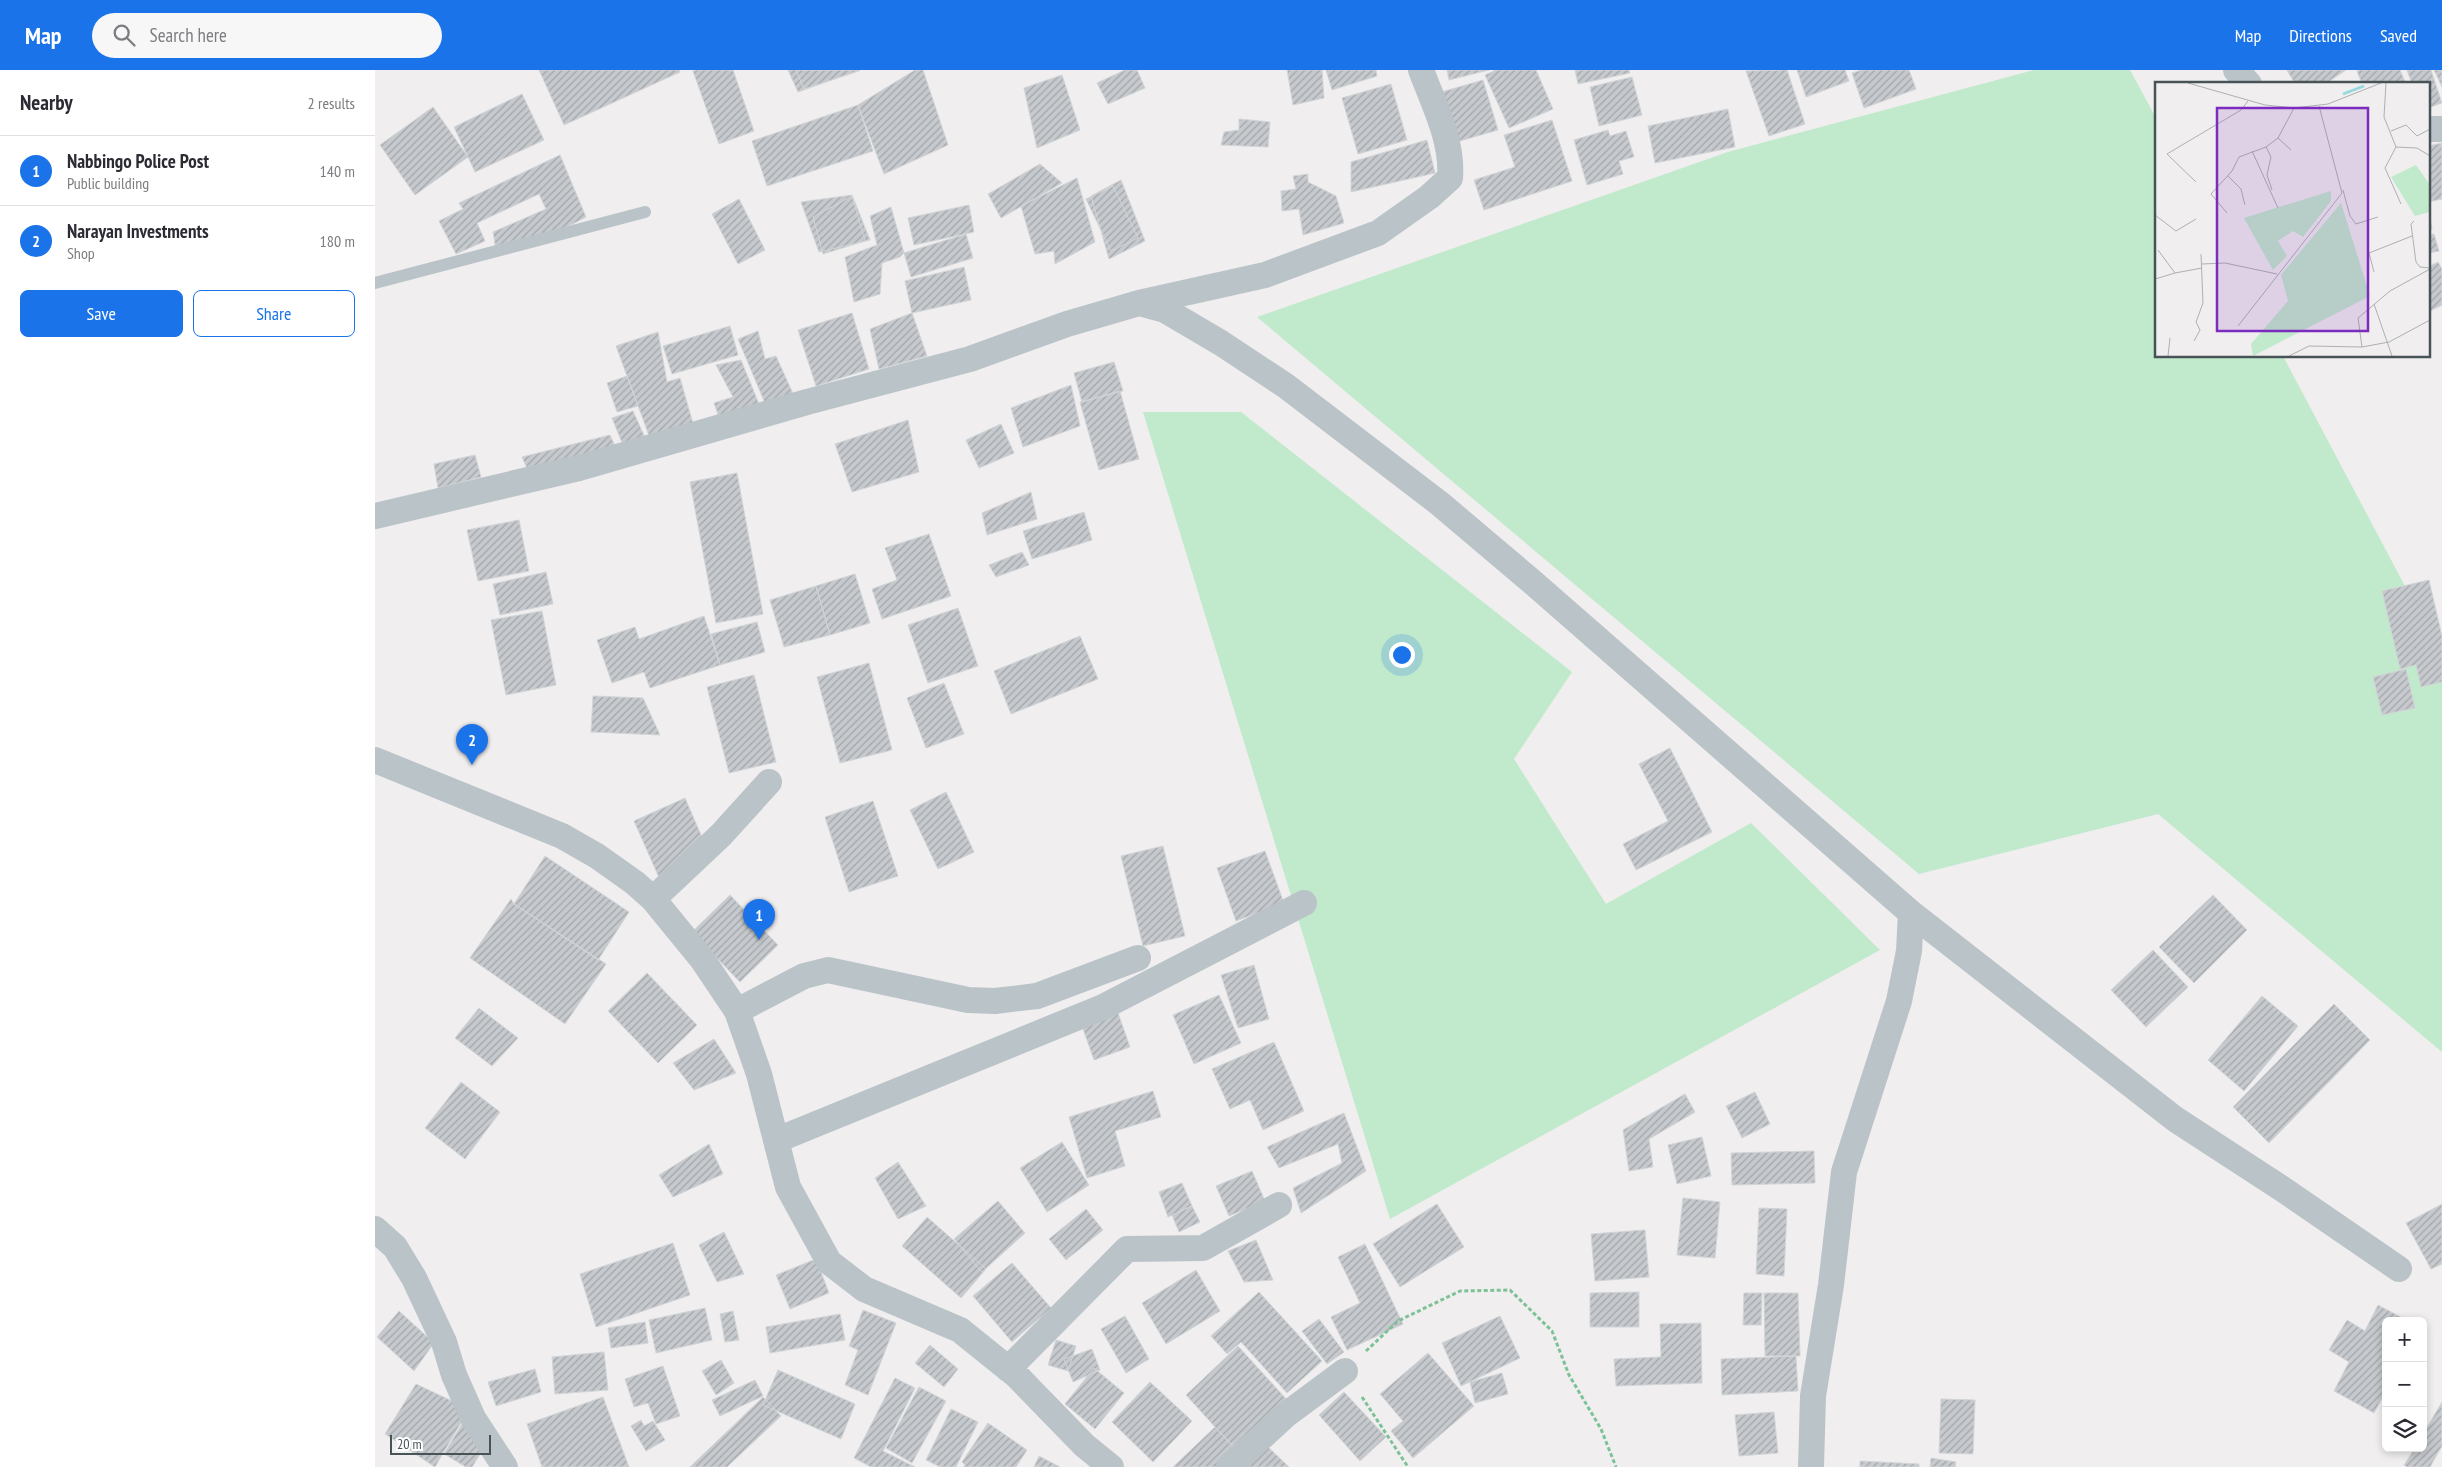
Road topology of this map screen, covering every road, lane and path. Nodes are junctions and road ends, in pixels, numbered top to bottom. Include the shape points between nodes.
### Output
1 (1421, 70) edge
2 (2236, 70) edge
3 (2247, 82) edge
4 (2429, 128) edge
5 (2442, 129) edge
6 (645, 212) dead end
7 (375, 283) edge
8 (1139, 303) junction
9 (375, 516) edge
10 (375, 760) edge
11 (769, 782) dead end
12 (653, 899) junction
13 (1304, 903) dead end
14 (1911, 913) junction
15 (1137, 958) dead end
16 (737, 1012) junction
17 (777, 1140) junction
18 (1279, 1205) dead end
19 (375, 1229) edge
20 (2399, 1269) dead end
21 (1008, 1368) junction
22 (1345, 1371) junction
23 (505, 1467) edge
24 (1111, 1467) edge
25 (1229, 1467) edge
26 (1408, 1467) edge
27 (1616, 1467) edge
28 (1811, 1467) edge

1 - 8 street via 1448,144 1451,163 1450,178 1429,197 1378,233 1265,275
2 - 3 street
4 - 5 street
6 - 7 lane
8 - 9 street via 970,358 579,468
8 - 14 street via 1165,310 1286,386 1439,503
10 - 12 street via 562,836 597,856
11 - 12 street via 721,835
12 - 16 street via 702,959
13 - 17 street via 1103,1007
14 - 20 street via 2175,1119
14 - 28 street via 1909,951 1899,1001 1844,1172 1831,1285 1813,1396
15 - 16 street via 1037,996 995,1001 967,1000 828,970 804,976
16 - 17 street via 759,1074
17 - 21 street via 789,1187 829,1262 865,1289 960,1330
18 - 21 street via 1203,1248 1127,1249
19 - 23 street via 395,1247 413,1278 445,1342 454,1375 473,1418
21 - 24 street via 1084,1445
22 - 25 street via 1287,1414
22 - 26 path
22 - 27 path via 1398,1321 1459,1291 1510,1290 1552,1331 1569,1375 1601,1429

